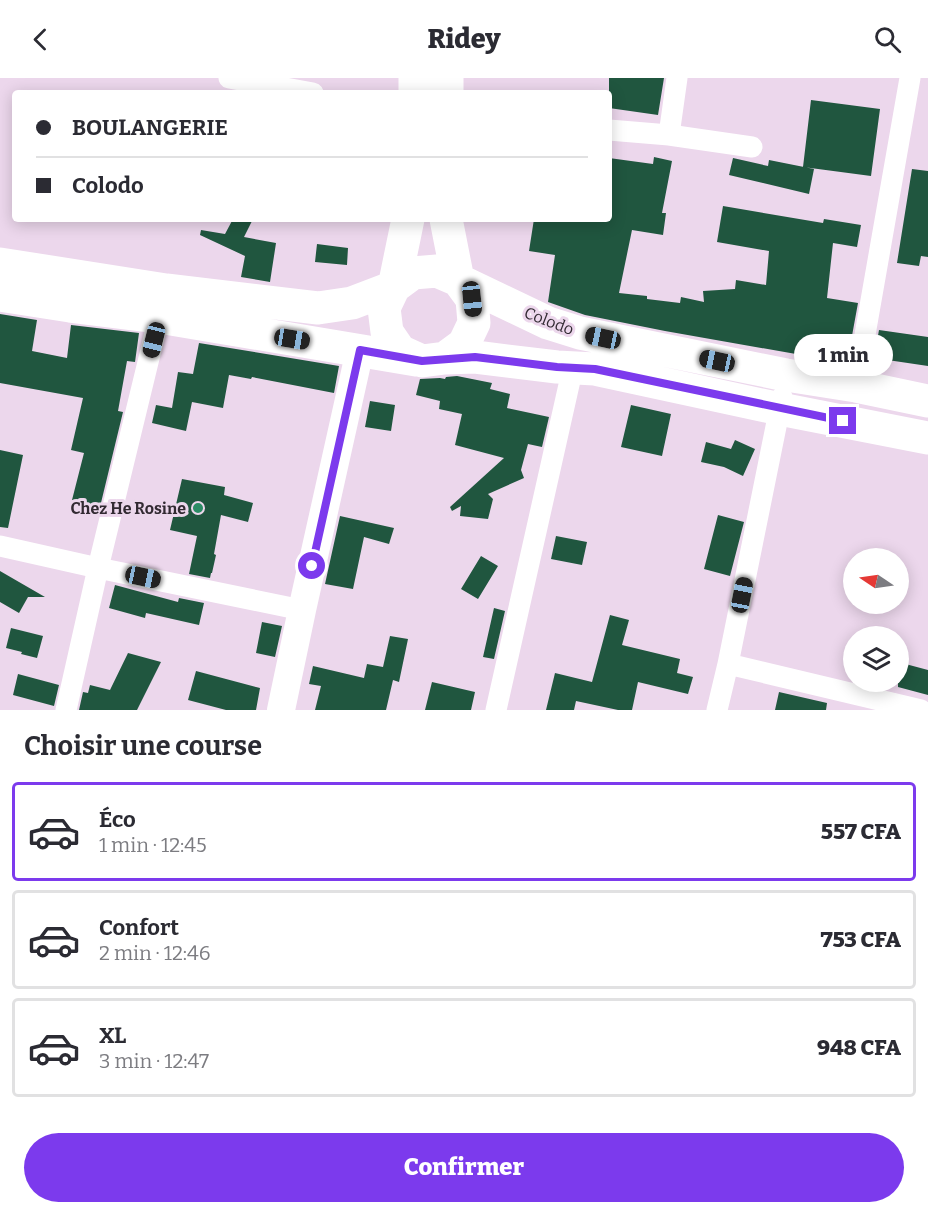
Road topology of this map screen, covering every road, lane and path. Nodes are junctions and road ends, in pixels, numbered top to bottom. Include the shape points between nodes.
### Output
1 (229, 78) edge
2 (676, 78) edge
3 (910, 78) edge
4 (296, 90) edge
5 (612, 130) edge
6 (669, 135) junction
7 (752, 147) dead end
8 (407, 222) edge
9 (447, 222) edge
10 (0, 264) edge
11 (458, 280) junction
12 (394, 287) junction
13 (0, 295) edge
14 (159, 317) junction
15 (360, 350) junction
16 (434, 359) junction
17 (573, 368) junction
18 (786, 375) junction
19 (855, 386) junction
20 (928, 401) edge
21 (780, 408) junction
22 (928, 438) edge
23 (0, 546) edge
24 (98, 568) junction
25 (302, 610) junction
26 (728, 664) junction
27 (66, 710) edge
28 (281, 710) edge
29 (496, 710) edge
30 (717, 710) edge
31 (921, 710) edge

1 - 4 street
2 - 6 street
3 - 19 street
5 - 6 street
6 - 7 street
8 - 12 main road
9 - 11 main road
10 - 12 main road via 166,290 318,308 352,303
11 - 12 main road via 437,270 413,273
11 - 16 main road via 472,299 474,323 464,344
11 - 18 main road, Colodo via 548,323 580,333
12 - 16 main road via 384,308 387,332 400,351
13 - 14 main road
14 - 15 main road
14 - 24 street
15 - 16 main road
15 - 25 main road
16 - 17 main road via 475,357
17 - 21 main road via 595,369
17 - 29 street
18 - 19 main road, Colodo
18 - 21 street
19 - 20 main road, Colodo
21 - 22 main road
21 - 26 street
23 - 24 street
24 - 25 street
24 - 27 street
25 - 28 main road
26 - 30 street
26 - 31 street

